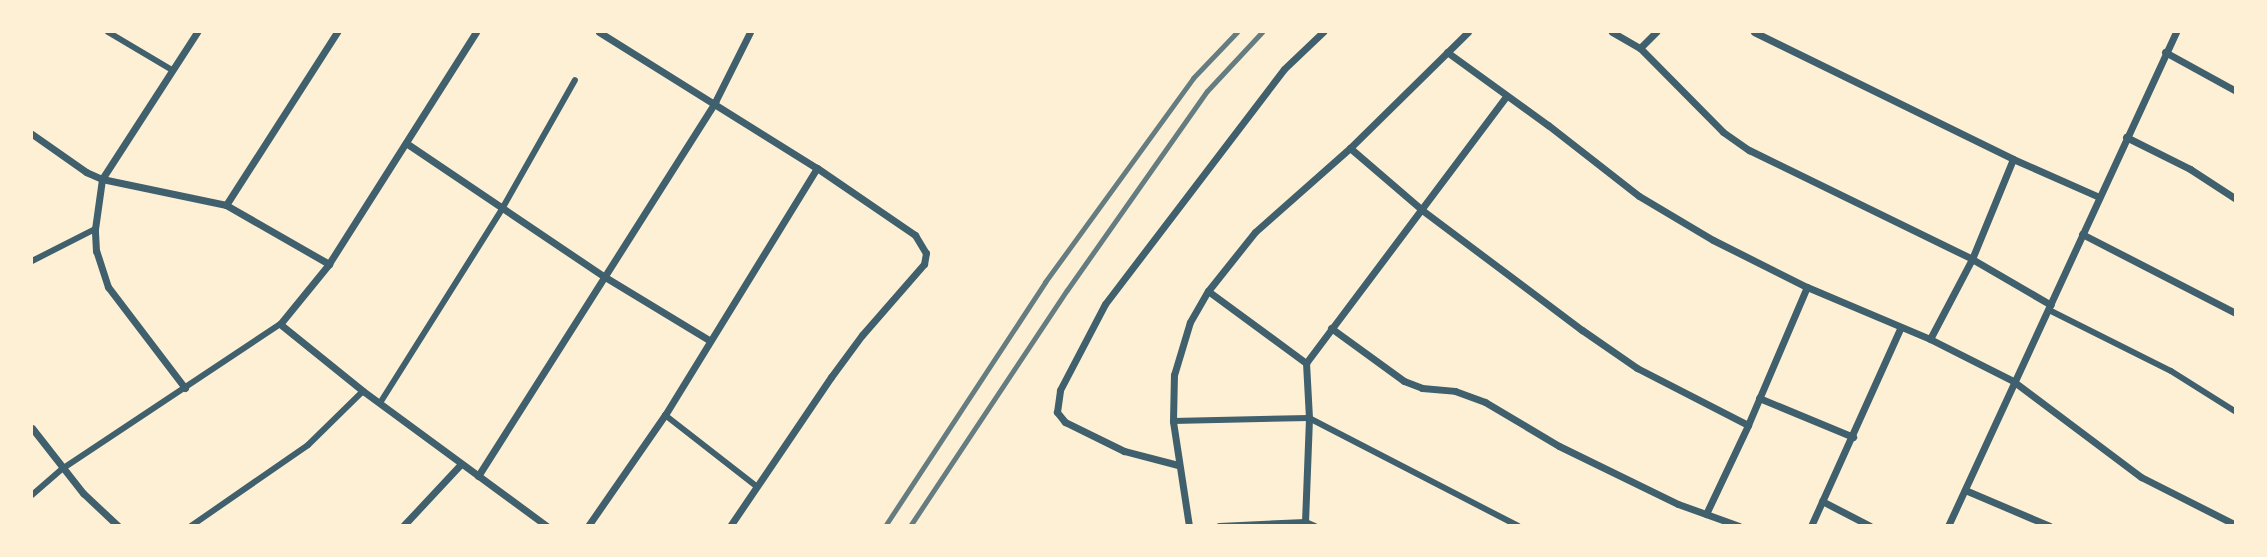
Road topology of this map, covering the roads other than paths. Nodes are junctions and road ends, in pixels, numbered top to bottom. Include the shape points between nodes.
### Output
1 (108, 32) edge
2 (197, 32) edge
3 (337, 32) edge
4 (476, 32) edge
5 (599, 32) edge
6 (750, 32) edge
7 (1323, 32) edge
8 (1468, 32) edge
9 (1612, 32) edge
10 (1656, 32) edge
11 (1754, 32) edge
12 (2176, 32) edge
13 (1640, 48) junction
14 (1447, 52) junction
15 (2165, 52) junction
16 (172, 70) junction
17 (575, 80) dead end
18 (2235, 91) edge
19 (1507, 97) junction
20 (715, 102) junction
21 (32, 134) edge
22 (2126, 137) junction
23 (406, 143) junction
24 (1350, 148) junction
25 (2013, 159) junction
26 (817, 167) junction
27 (102, 179) junction
28 (2097, 196) junction
29 (2235, 199) edge
30 (226, 205) junction
31 (502, 209) junction
32 (1422, 209) junction
33 (95, 229) junction
34 (2082, 234) junction
35 (1972, 259) junction
36 (32, 261) edge
37 (329, 264) junction
38 (605, 276) junction
39 (1807, 287) junction
40 (1208, 291) junction
41 (2050, 308) junction
42 (2235, 313) edge
43 (280, 324) junction
44 (1901, 327) junction
45 (1331, 328) junction
46 (1930, 339) junction
47 (709, 340) junction
48 (1306, 363) junction
49 (2013, 381) junction
50 (185, 388) junction
51 (363, 391) junction
52 (1759, 398) junction
53 (380, 403) junction
54 (2235, 412) edge
55 (665, 415) junction
56 (1309, 418) junction
57 (1173, 421) junction
58 (1748, 425) junction
59 (32, 428) edge
60 (1853, 437) junction
61 (461, 464) junction
62 (1178, 465) junction
63 (62, 469) junction
64 (478, 476) junction
65 (755, 485) junction
66 (1965, 490) junction
67 (32, 495) edge
68 (1822, 501) junction
69 (1706, 514) junction
70 (1305, 522) junction
71 (2235, 525) edge
72 (118, 526) edge
73 (191, 526) edge
74 (403, 526) edge
75 (547, 526) edge
76 (588, 526) edge
77 (730, 526) edge
78 (1189, 526) edge
79 (1219, 526) edge
80 (1314, 526) edge
81 (1518, 526) edge
82 (1739, 526) edge
83 (1811, 526) edge
84 (1870, 526) edge
85 (1948, 526) edge
86 (2050, 526) edge

1 - 16 street
2 - 16 street
3 - 30 street
4 - 23 street
5 - 20 street
6 - 20 street
7 - 62 street via 1284,69 1105,304 1060,390 1057,412 1066,422 1124,450
8 - 14 street
9 - 13 street
10 - 13 street
11 - 25 street
12 - 15 street
13 - 35 street via 1723,132 1749,150
14 - 19 street
14 - 24 street
15 - 18 street
15 - 22 street
16 - 27 street
17 - 31 street
19 - 32 street
19 - 39 street via 1639,196
20 - 26 street
20 - 38 street
21 - 27 street
22 - 28 street
22 - 29 street via 2190,169
23 - 31 street
23 - 37 street
24 - 32 street
24 - 40 street via 1255,232
25 - 28 street
25 - 35 street
26 - 47 street
26 - 65 street via 915,235 926,253 924,264 862,335
27 - 30 street
27 - 33 street
28 - 34 street
30 - 37 street
31 - 38 street
31 - 53 street
32 - 45 street
32 - 58 street via 1637,368
33 - 36 street
33 - 50 street via 96,251 108,287
34 - 41 street
34 - 42 street
35 - 41 street
35 - 46 street
37 - 43 street
38 - 47 street
38 - 64 street
39 - 44 street
39 - 52 street
40 - 48 street
40 - 57 street via 1190,322 1174,375
41 - 49 street
41 - 54 street via 2171,371
43 - 50 street
43 - 51 street
44 - 46 street
44 - 60 street
45 - 48 street
45 - 69 street via 1404,381 1485,402 1559,446
46 - 49 street
47 - 55 street
48 - 56 street
49 - 66 street
49 - 71 street via 2141,477
50 - 63 street
51 - 53 street
51 - 73 street via 308,444
52 - 58 street
52 - 60 street
53 - 61 street
55 - 65 street
55 - 76 street
56 - 57 street
56 - 70 street
56 - 81 street
57 - 62 street
58 - 69 street
59 - 63 street
60 - 68 street
61 - 64 street
61 - 74 street
62 - 78 street
63 - 67 street
63 - 72 street
64 - 75 street
65 - 77 street
66 - 85 street
66 - 86 street
68 - 83 street
68 - 84 street
69 - 82 street
70 - 79 street
70 - 80 street

